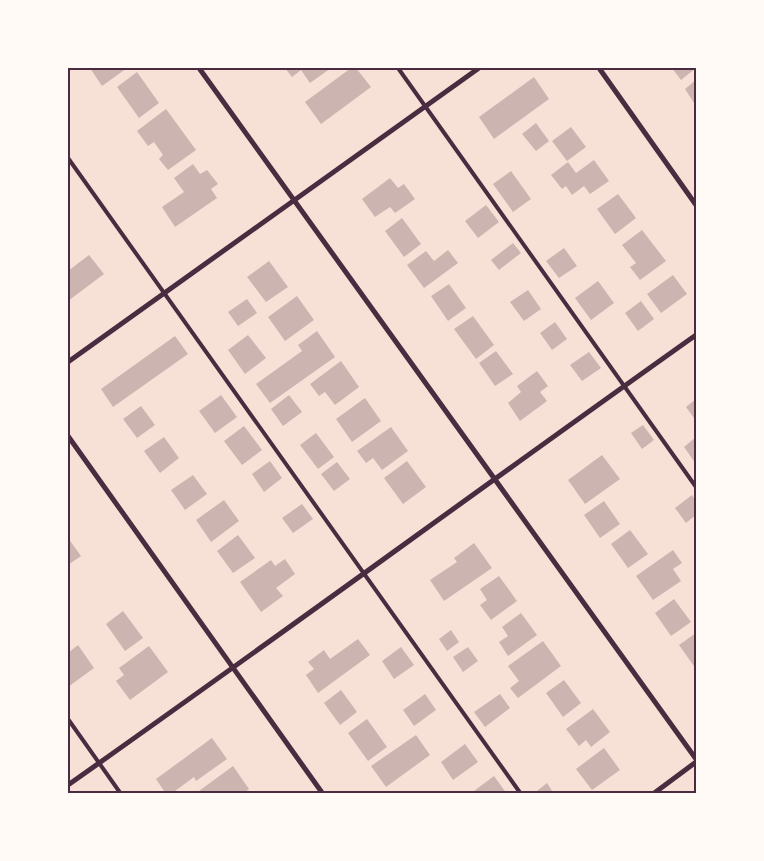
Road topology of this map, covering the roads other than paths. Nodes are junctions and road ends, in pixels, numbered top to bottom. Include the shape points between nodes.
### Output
1 (199, 68) edge
2 (398, 68) edge
3 (480, 68) edge
4 (599, 68) edge
5 (426, 106) junction
6 (68, 158) edge
7 (294, 200) junction
8 (696, 205) edge
9 (165, 293) junction
10 (696, 335) edge
11 (68, 362) edge
12 (625, 386) junction
13 (68, 436) edge
14 (494, 478) junction
15 (696, 487) edge
16 (363, 574) junction
17 (235, 667) junction
18 (68, 719) edge
19 (696, 761) edge
20 (99, 763) junction
21 (68, 785) edge
22 (121, 794) edge
23 (323, 794) edge
24 (521, 794) edge
25 (653, 794) edge

1 - 7 street
2 - 5 lane
3 - 5 street
4 - 8 street
5 - 7 street
5 - 12 lane
6 - 9 lane
7 - 9 street
7 - 14 street
9 - 11 street
9 - 16 lane
10 - 12 street
12 - 14 street
12 - 15 lane
13 - 17 street
14 - 16 street
14 - 19 street
16 - 17 street
16 - 24 lane
17 - 20 street
17 - 23 street
18 - 20 lane
19 - 25 street
20 - 21 street
20 - 22 lane

